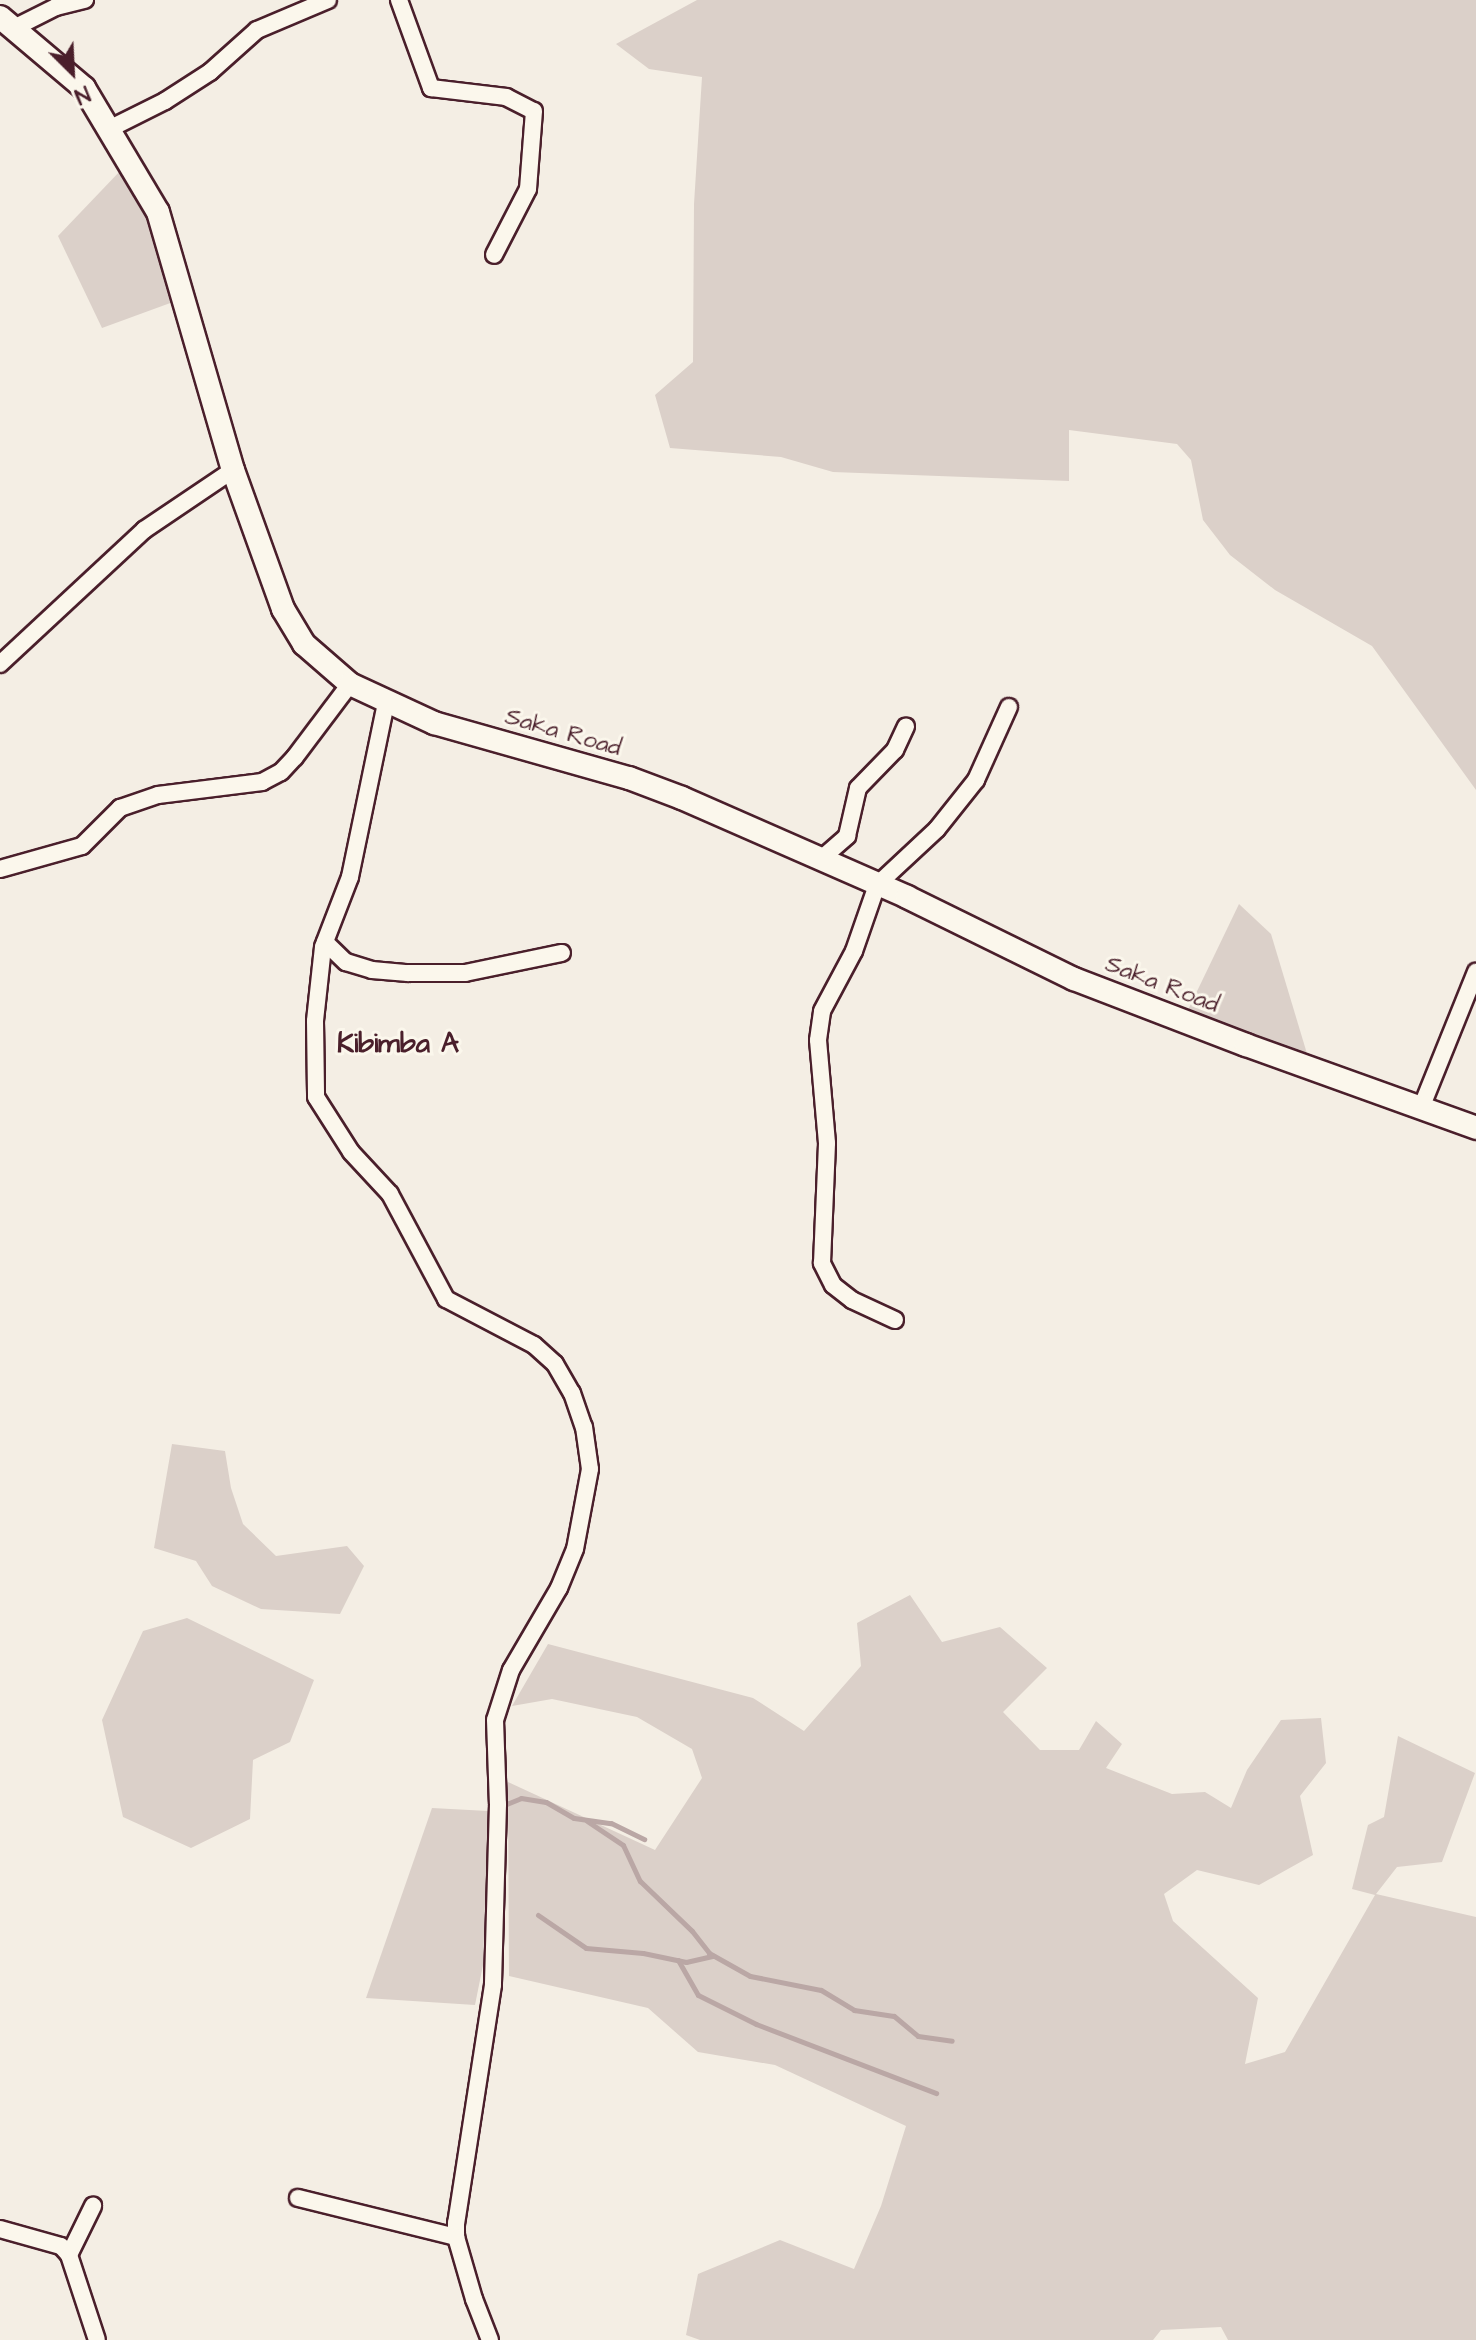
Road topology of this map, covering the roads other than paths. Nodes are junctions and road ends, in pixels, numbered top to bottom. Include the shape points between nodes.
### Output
1 (85, 0) edge
2 (328, 0) edge
3 (399, 0) edge
4 (7, 23) edge
5 (109, 129) junction
6 (494, 255) dead end
7 (233, 470) junction
8 (0, 664) edge
9 (350, 684) junction
10 (386, 703) junction
11 (1009, 707) dead end
12 (906, 726) dead end
13 (821, 859) junction
14 (0, 869) edge
15 (877, 885) junction
16 (325, 942) junction
17 (562, 953) dead end
18 (1476, 972) edge
19 (1421, 1108) junction
20 (1476, 1128) edge
21 (895, 1320) dead end
22 (298, 2198) dead end
23 (93, 2206) dead end
24 (0, 2229) edge
25 (456, 2237) junction
26 (69, 2255) junction
27 (97, 2340) edge
28 (490, 2340) edge

1 - 4 street
2 - 5 street via 257,30 210,72
3 - 6 street via 431,88 506,97 534,111 528,189
4 - 5 main road, Saka Road via 73,77
5 - 7 main road, Saka Road via 158,212
7 - 8 street via 144,530
7 - 9 main road, Saka Road via 283,609 304,644
9 - 10 main road, Saka Road
9 - 14 street via 281,772 262,782 145,799 120,808 82,846
10 - 13 main road, Saka Road via 434,723 629,778
10 - 16 street via 350,877
11 - 15 street via 976,780 937,829
12 - 13 street via 895,750 858,788 847,836
13 - 15 main road, Saka Road
15 - 19 main road, Saka Road via 1074,979
15 - 21 street via 854,951 822,1011 818,1040 827,1143 822,1263 833,1285 852,1300
16 - 17 street via 346,962 408,973 465,973
16 - 25 street via 315,1021 316,1097 351,1152 390,1194 446,1299 534,1345 555,1364 584,1427 590,1469 575,1549 559,1588 511,1670 495,1720 493,1985
18 - 19 street
19 - 20 main road, Saka Road
22 - 25 street
23 - 26 street
24 - 26 street via 61,2246
25 - 28 street
26 - 27 street

